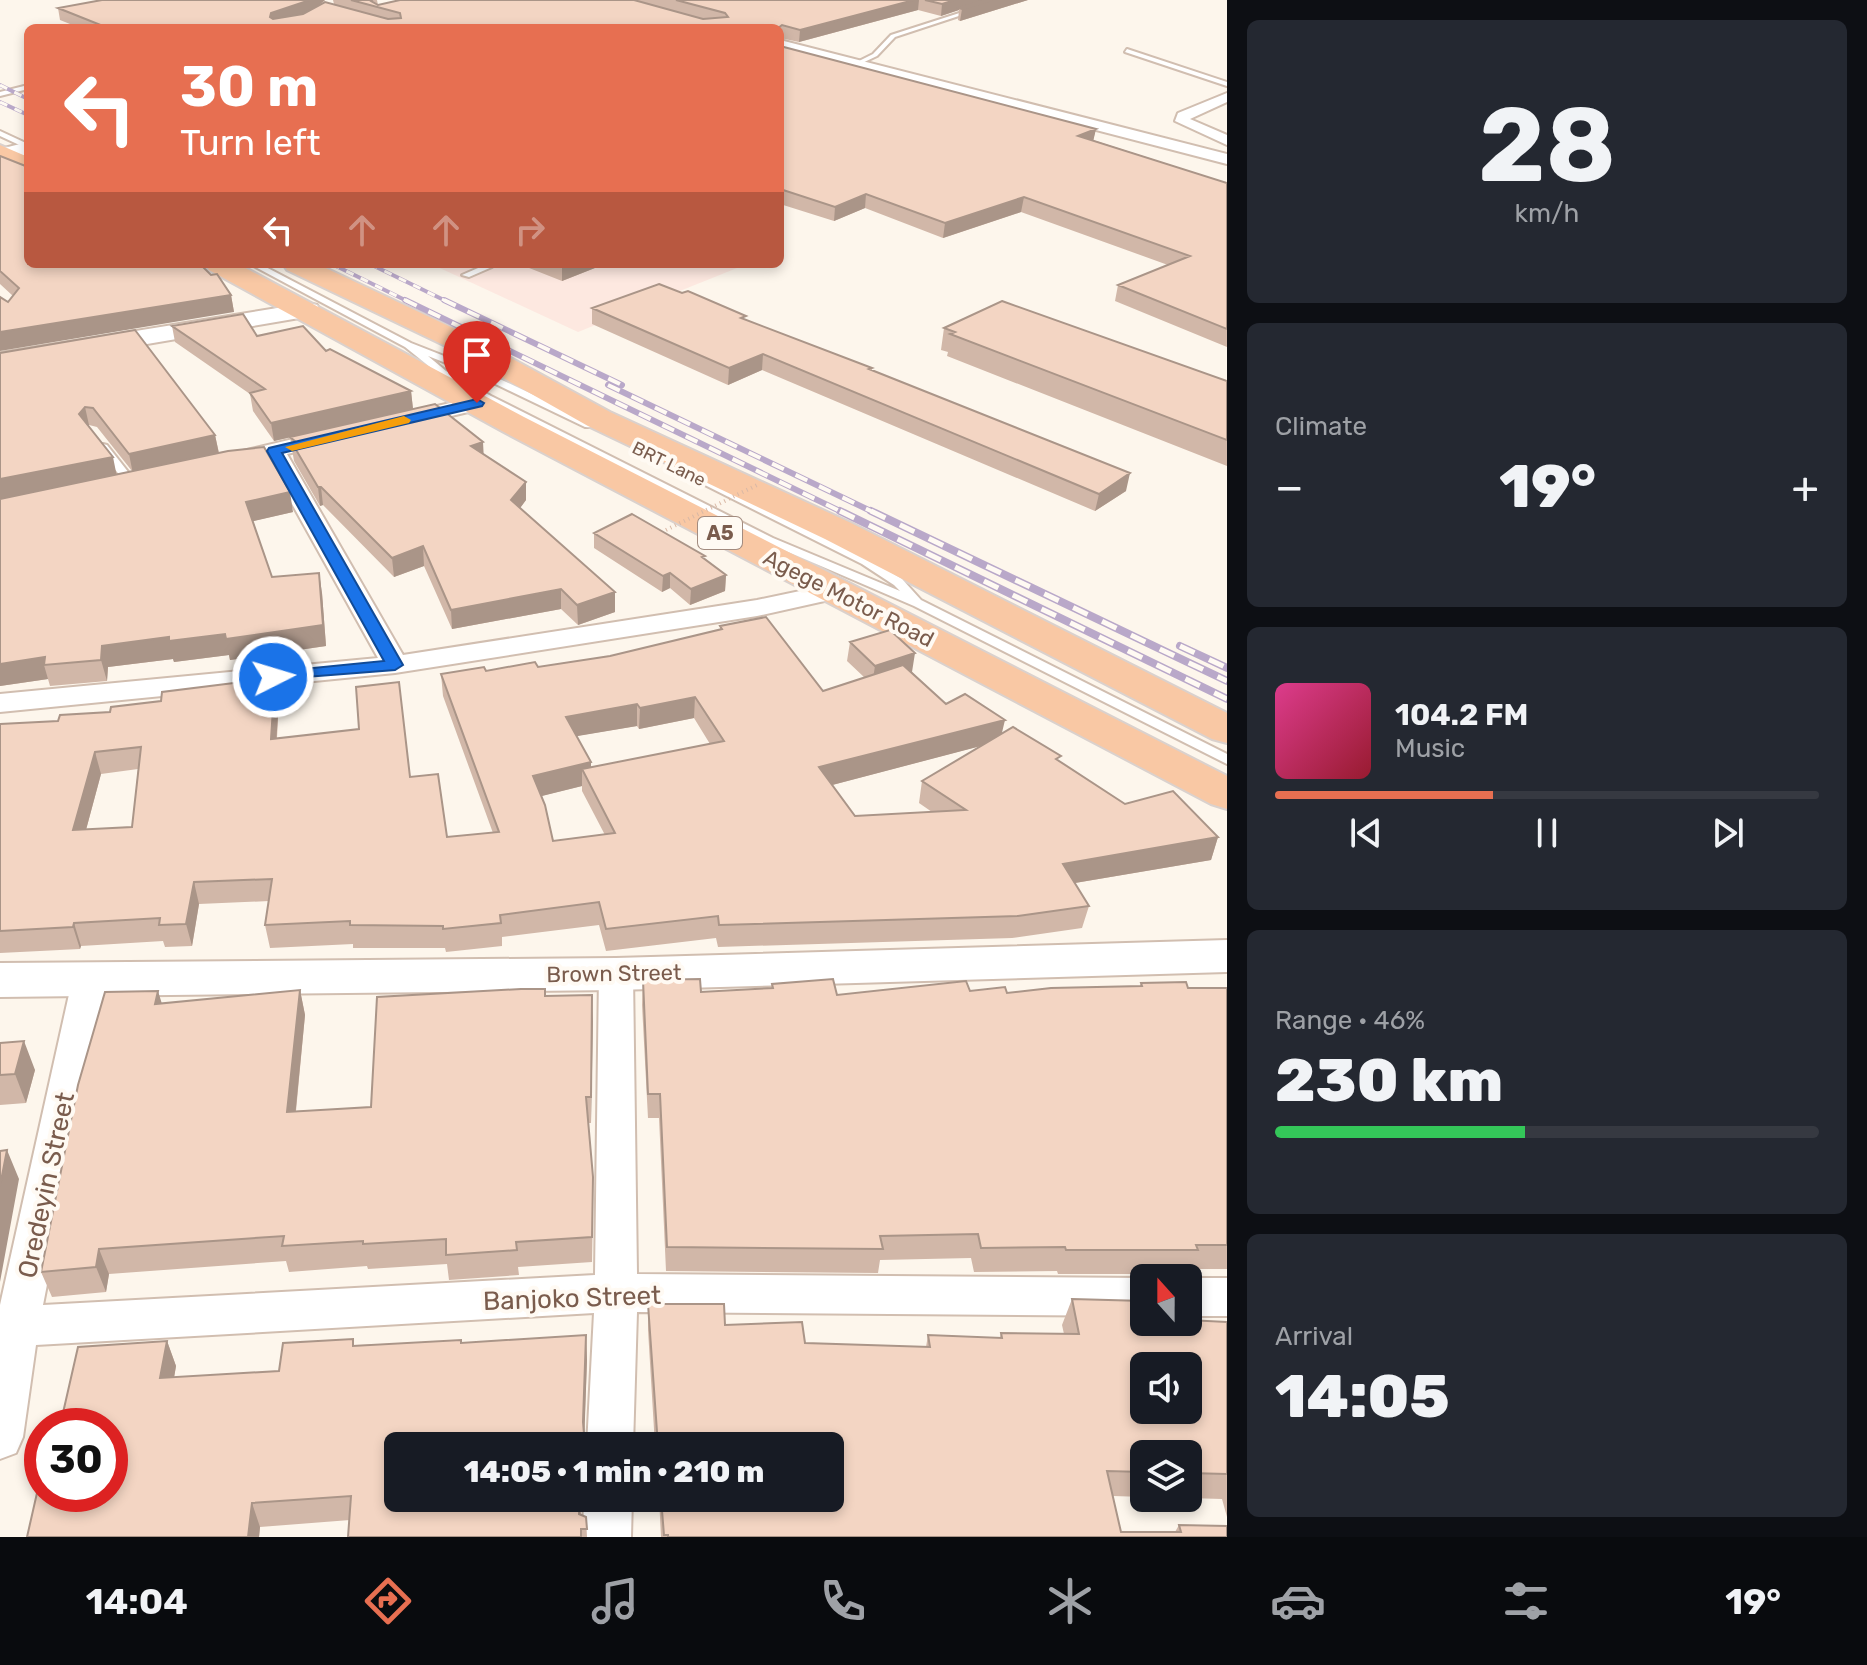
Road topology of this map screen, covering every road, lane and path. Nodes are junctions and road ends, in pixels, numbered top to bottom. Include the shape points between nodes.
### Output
1 (983, 7) edge
2 (784, 45) edge
3 (1127, 51) dead end
4 (856, 64) junction
5 (1227, 84) edge
6 (24, 88) edge
7 (0, 94) edge
8 (1227, 97) edge
9 (0, 120) edge
10 (24, 132) edge
11 (1227, 140) edge
12 (1, 148) edge
13 (24, 148) edge
14 (1227, 159) edge
15 (24, 163) edge
16 (226, 268) edge
17 (262, 268) edge
18 (304, 268) edge
19 (482, 268) edge
20 (466, 275) dead end
21 (308, 310) junction
22 (408, 345) junction
23 (0, 361) edge
24 (477, 403) junction
25 (390, 424) edge
26 (347, 434) edge
27 (99, 441) edge
28 (274, 451) junction
29 (203, 468) edge
30 (161, 478) edge
31 (132, 484) junction
32 (757, 485) dead end
33 (103, 490) edge
34 (666, 530) edge
35 (838, 591) junction
36 (918, 603) junction
37 (395, 665) junction
38 (0, 703) edge
39 (1227, 730) edge
40 (1227, 760) edge
41 (1227, 794) edge
42 (1227, 956) edge
43 (616, 974) junction
44 (0, 980) edge
45 (89, 981) junction
46 (616, 1293) junction
47 (1130, 1297) edge
48 (1202, 1297) edge
49 (1227, 1297) edge
50 (8, 1326) edge
51 (611, 1432) edge
52 (0, 1437) edge
53 (608, 1512) edge
54 (607, 1537) edge

1 - 4 lane via 893,36 875,55
2 - 4 street
3 - 5 lane
4 - 14 street
6 - 7 lane
8 - 11 street via 1182,121
9 - 10 highway
12 - 13 street
12 - 15 highway
16 - 21 highway, Agege Motor Road / A5
17 - 22 lane, BRT Lane
18 - 39 highway, A5
19 - 20 lane
21 - 23 street
21 - 24 highway, Agege Motor Road / A5
22 - 36 lane, BRT Lane via 487,398 769,540
22 - 36 lane, BRT Lane via 482,374 825,541 887,575
24 - 25 street
24 - 35 highway, Agege Motor Road / A5
26 - 28 street
27 - 31 lane
28 - 29 street
28 - 37 street
30 - 31 street
31 - 33 street
32 - 34 path, bridge
35 - 37 street
35 - 41 highway, Agege Motor Road / A5
36 - 40 lane, BRT Lane
37 - 38 street
42 - 43 street, Brown Street
43 - 45 street, Brown Street
43 - 46 street
44 - 45 street, Brown Street
45 - 50 street, Oredeyin Street
46 - 47 street, Banjoko Street
46 - 50 street, Banjoko Street
46 - 51 street
48 - 49 street
50 - 52 street, Oredeyin Street
53 - 54 street

